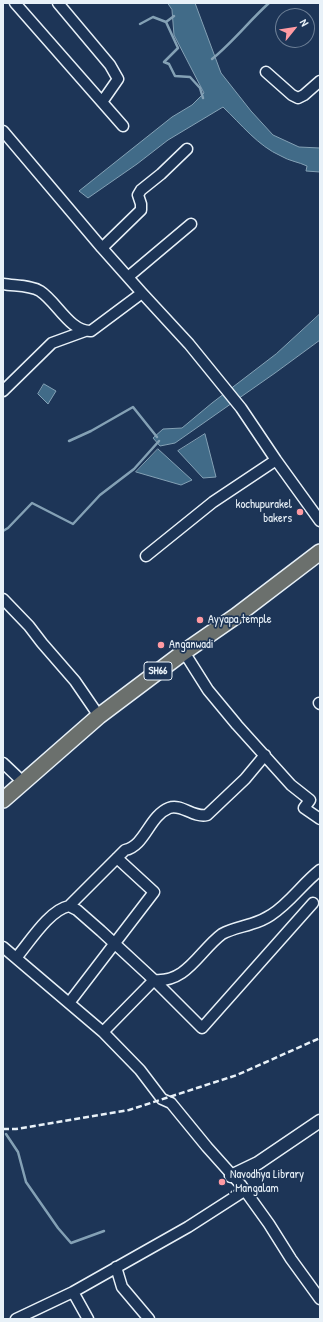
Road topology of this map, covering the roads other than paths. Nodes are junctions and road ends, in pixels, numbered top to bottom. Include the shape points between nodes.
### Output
1 (15, 3) edge
2 (58, 3) edge
3 (266, 72) dead end
4 (320, 81) edge
5 (102, 102) junction
6 (123, 126) dead end
7 (3, 131) edge
8 (187, 149) dead end
9 (191, 224) dead end
10 (102, 248) junction
11 (128, 277) junction
12 (3, 284) edge
13 (142, 293) junction
14 (85, 331) junction
15 (3, 390) edge
16 (276, 460) junction
17 (320, 521) edge
18 (320, 552) edge
19 (146, 556) dead end
20 (3, 599) edge
21 (184, 652) junction
22 (99, 716) junction
23 (265, 755) junction
24 (3, 762) edge
25 (23, 782) junction
26 (3, 800) edge
27 (320, 819) edge
28 (117, 858) junction
29 (320, 870) edge
30 (314, 903) dead end
31 (70, 906) junction
32 (115, 944) junction
33 (3, 947) edge
34 (16, 958) junction
35 (154, 980) junction
36 (69, 1003) junction
37 (103, 1032) junction
38 (320, 1122) edge
39 (231, 1176) junction
40 (244, 1191) junction
41 (116, 1267) junction
42 (73, 1292) junction
43 (320, 1300) edge
44 (16, 1319) edge
45 (88, 1319) edge
46 (149, 1319) edge

1 - 5 street
2 - 5 street via 110,65 118,79
3 - 4 street via 298,98 304,96
5 - 6 street
7 - 10 street
8 - 10 street via 141,190 138,195 141,210
9 - 11 street
10 - 11 street
11 - 13 street
12 - 14 street via 40,291 77,327
13 - 14 street via 91,331
13 - 16 street via 189,344 241,408
14 - 15 street via 52,343
16 - 17 street
16 - 19 street via 213,502
18 - 21 main road, SH66
20 - 22 street via 75,681
21 - 22 main road, SH66
21 - 23 street via 208,690
22 - 25 main road, SH66
23 - 27 street via 291,785 310,800 304,808
23 - 28 street via 245,779 207,815 195,815 176,806 168,808 159,814 132,849 124,850
24 - 25 street
25 - 26 main road, SH66
28 - 31 street
28 - 32 street via 154,892
29 - 35 street via 270,915 223,934 187,969 173,978
30 - 35 street via 202,1028
31 - 32 street
31 - 34 street via 61,909 47,921
32 - 35 street
32 - 36 street
33 - 34 street
34 - 36 street
35 - 37 street
36 - 37 street
37 - 39 street via 140,1070 162,1099 171,1103
38 - 39 street via 258,1162
39 - 40 street
40 - 41 street via 188,1227
40 - 43 street
41 - 42 street
41 - 46 street via 122,1287
42 - 44 street
42 - 45 street

